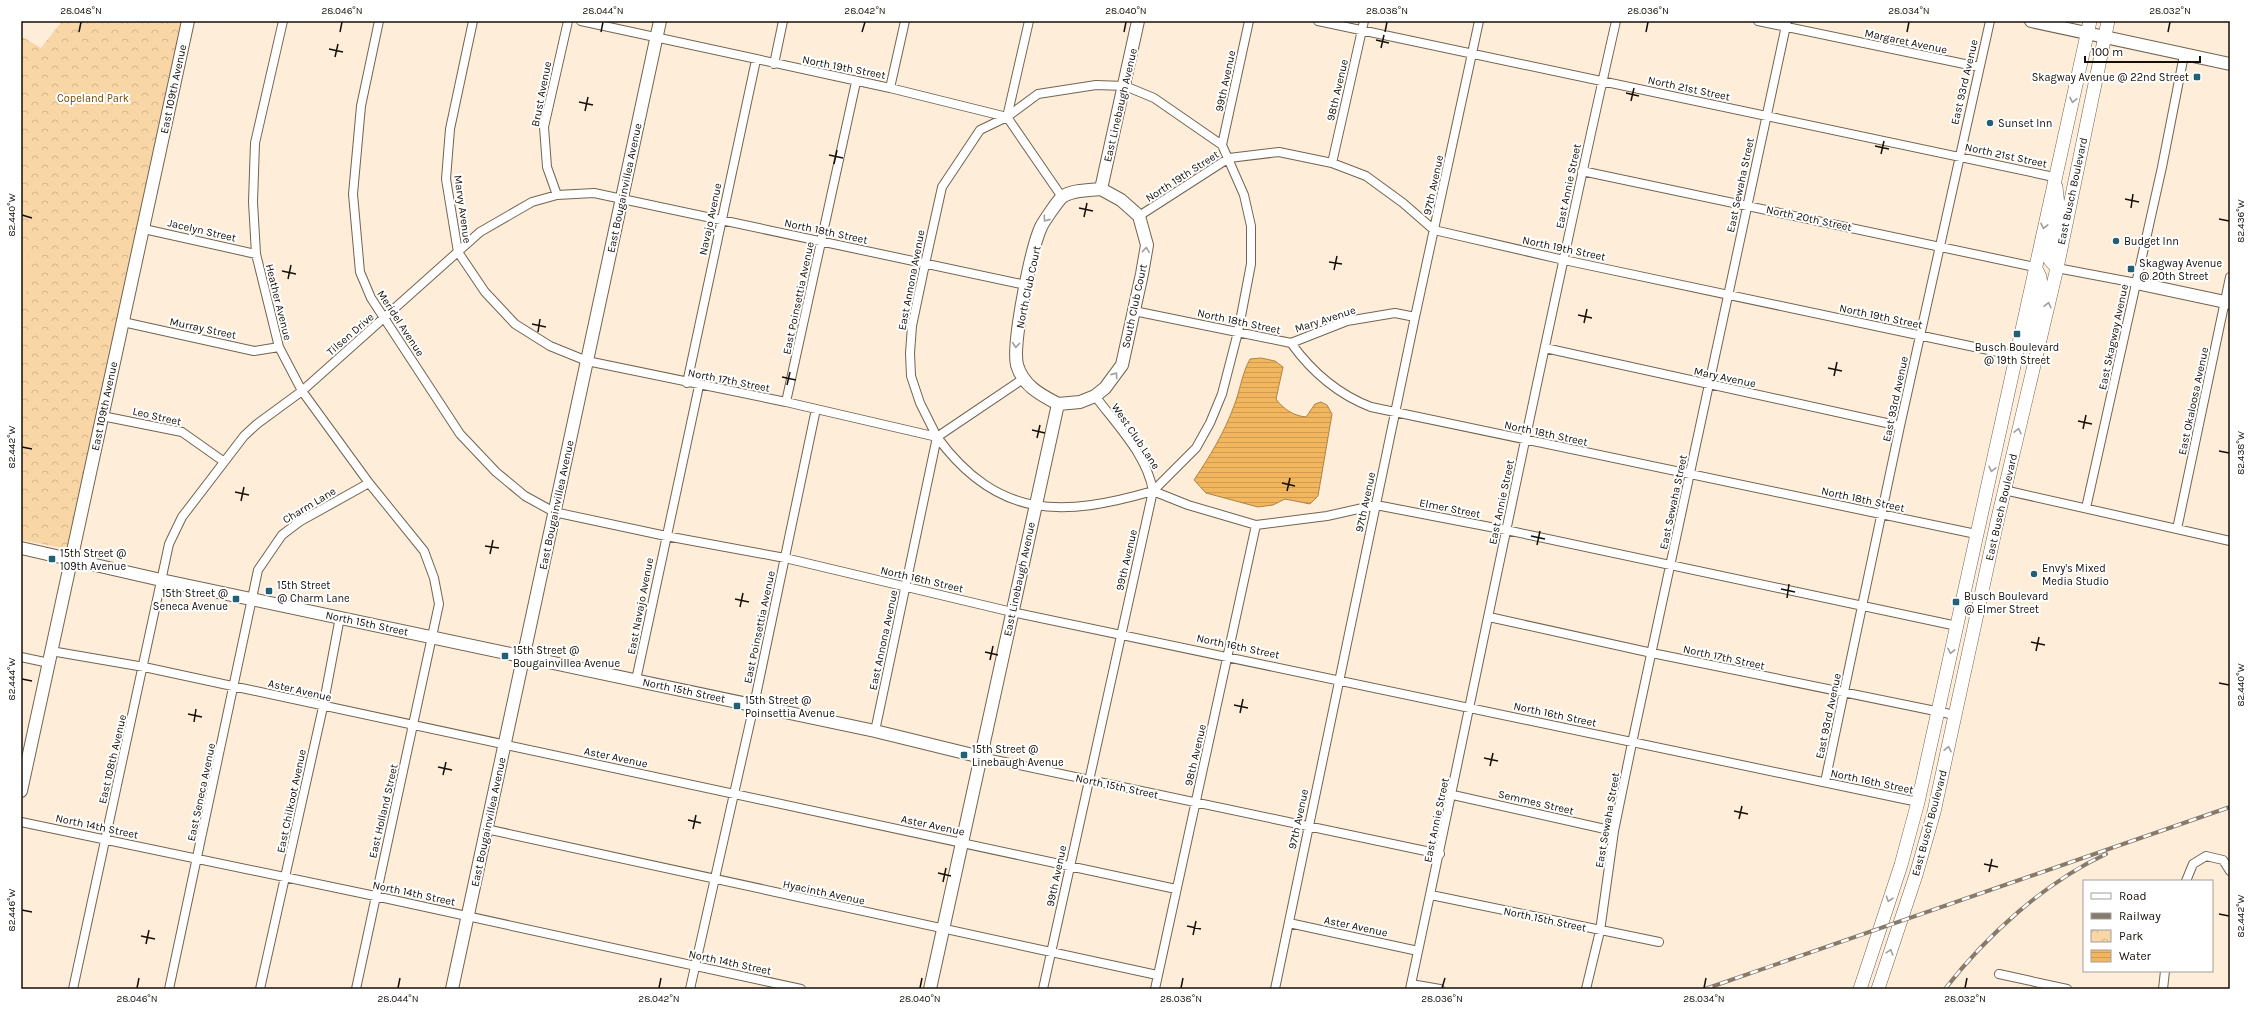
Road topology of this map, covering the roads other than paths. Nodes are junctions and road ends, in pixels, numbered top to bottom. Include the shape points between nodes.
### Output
1 (188, 21) edge
2 (283, 21) edge
3 (379, 21) edge
4 (473, 21) edge
5 (568, 21) edge
6 (580, 21) edge
7 (660, 21) edge
8 (783, 21) edge
9 (905, 21) edge
10 (1029, 21) edge
11 (1138, 21) edge
12 (1249, 21) edge
13 (1318, 21) edge
14 (1364, 21) edge
15 (1480, 21) edge
16 (1616, 21) edge
17 (1758, 21) edge
18 (1990, 21) edge
19 (2031, 21) edge
20 (2090, 21) edge
21 (2108, 21) edge
22 (1786, 24) edge
23 (1362, 31) junction
24 (2087, 34) junction
25 (656, 38) junction
26 (2104, 38) junction
27 (1473, 52) junction
28 (2184, 54) junction
29 (756, 60) junction
30 (774, 64) junction
31 (2230, 64) edge
32 (1979, 68) junction
33 (1602, 80) junction
34 (856, 82) junction
35 (1125, 86) junction
36 (890, 88) junction
37 (1767, 116) junction
38 (1007, 117) junction
39 (1222, 145) junction
40 (1959, 156) junction
41 (1229, 158) junction
42 (1332, 163) junction
43 (1582, 171) junction
44 (2054, 177) junction
45 (1101, 189) junction
46 (558, 195) junction
47 (1062, 197) junction
48 (621, 199) junction
49 (1747, 205) junction
50 (1139, 216) junction
51 (721, 220) junction
52 (144, 229) junction
53 (1434, 230) junction
54 (822, 242) junction
55 (1940, 245) junction
56 (458, 252) junction
57 (256, 254) junction
58 (1564, 260) junction
59 (924, 264) junction
60 (2035, 267) junction
61 (2057, 268) junction
62 (2230, 277) edge
63 (2136, 283) junction
64 (1026, 285) junction
65 (1728, 295) junction
66 (2227, 303) edge
67 (1134, 311) junction
68 (1414, 317) junction
69 (385, 318) junction
70 (123, 322) junction
71 (1238, 332) junction
72 (1920, 335) junction
73 (1290, 343) junction
74 (279, 347) junction
75 (1545, 348) junction
76 (2036, 355) junction
77 (2017, 356) junction
78 (587, 361) junction
79 (1023, 379) junction
80 (687, 383) junction
81 (1709, 384) junction
82 (699, 386) junction
83 (302, 391) junction
84 (1095, 396) junction
85 (786, 402) junction
86 (1058, 404) junction
87 (816, 409) junction
88 (1396, 412) junction
89 (102, 416) junction
90 (1900, 426) junction
91 (937, 437) junction
92 (1525, 440) junction
93 (223, 461) junction
94 (1690, 474) junction
95 (369, 483) junction
96 (2004, 490) junction
97 (1153, 491) junction
98 (1376, 505) junction
99 (1034, 506) junction
100 (2086, 508) junction
101 (554, 512) junction
102 (1882, 514) junction
103 (1256, 525) junction
104 (2177, 529) junction
105 (1506, 530) junction
106 (1976, 534) junction
107 (666, 536) junction
108 (2230, 541) edge
109 (21, 548) edge
110 (785, 558) junction
111 (72, 559) junction
112 (1671, 564) junction
113 (161, 580) junction
114 (906, 586) junction
115 (252, 599) junction
116 (1863, 604) junction
117 (1012, 612) junction
118 (1489, 617) junction
119 (340, 618) junction
120 (1975, 621) junction
121 (1957, 626) junction
122 (1121, 633) junction
123 (432, 637) junction
124 (1652, 653) junction
125 (525, 656) junction
126 (1228, 656) junction
127 (21, 657) edge
128 (50, 657) junction
129 (144, 666) junction
130 (1339, 679) junction
131 (636, 680) junction
132 (234, 686) junction
133 (1844, 693) junction
134 (754, 705) junction
135 (323, 707) junction
136 (1469, 707) junction
137 (1938, 712) junction
138 (1955, 715) junction
139 (414, 725) junction
140 (875, 730) junction
141 (1632, 743) junction
142 (505, 745) junction
143 (981, 757) junction
144 (24, 761) edge
145 (1089, 779) junction
146 (1825, 782) junction
147 (21, 791) edge
148 (734, 794) junction
149 (1452, 795) junction
150 (1918, 802) junction
151 (1196, 803) junction
152 (21, 822) edge
153 (1913, 822) junction
154 (1307, 826) junction
155 (486, 829) junction
156 (1614, 831) junction
157 (105, 838) junction
158 (963, 843) junction
159 (1440, 854) junction
160 (198, 859) junction
161 (1070, 866) junction
162 (2230, 871) edge
163 (286, 878) junction
164 (715, 880) junction
165 (2186, 880) edge
166 (1176, 889) junction
167 (1910, 894) junction
168 (375, 896) junction
169 (1431, 896) junction
170 (468, 916) junction
171 (1289, 923) junction
172 (944, 929) junction
173 (1600, 931) junction
174 (1659, 942) dead end
175 (1418, 951) junction
176 (1051, 952) junction
177 (695, 966) junction
178 (1866, 968) junction
179 (2165, 972) edge
180 (1999, 974) dead end
181 (1158, 975) junction
182 (1411, 986) edge
183 (73, 989) edge
184 (169, 989) edge
185 (260, 989) edge
186 (356, 989) edge
187 (452, 989) edge
188 (690, 989) edge
189 (801, 989) edge
190 (930, 989) edge
191 (1043, 989) edge
192 (1154, 989) edge
193 (1275, 989) edge
194 (1440, 989) edge
195 (1586, 989) edge
196 (1860, 989) edge
197 (1869, 989) edge
198 (1878, 989) edge
199 (2067, 989) edge
200 (2163, 989) edge

1 - 52 street, East 109th Avenue
2 - 57 street, Heather Avenue via 255,143 253,202
3 - 69 street, Meridel Avenue via 361,106 353,194 360,272 371,298
4 - 56 street, Marvy Avenue via 450,129 446,179
5 - 46 street, Brust Avenue via 544,127 547,167
6 - 25 street, North 19th Street
7 - 25 street, East Bougainvillea Avenue
8 - 30 street
9 - 36 street
10 - 38 street
11 - 35 street, East Linebaugh Avenue
12 - 39 street, 99th Avenue
13 - 23 street, North 21st Street
14 - 23 street, 98th Avenue
15 - 27 street, 97th Avenue
16 - 33 street, East Annie Street
17 - 22 street, Margaret Avenue
18 - 32 street, East 93rd Avenue
19 - 24 street
20 - 24 main road, East Busch Boulevard
21 - 26 main road, East Busch Boulevard
22 - 32 street, Margaret Avenue
22 - 37 street, East Sewaha Street
23 - 27 street, North 21st Street
23 - 42 street, 98th Avenue
24 - 26 street
24 -> 44 main road, East Busch Boulevard
25 - 29 street, North 19th Street
25 - 48 street, East Bougainvillea Avenue
26 - 28 street
26 - 61 main road, East Busch Boulevard
27 - 33 street, North 21st Street
27 - 53 street, 97th Avenue
28 - 31 street
28 - 63 street, East Skagway Avenue
29 - 30 street, North 19th Street
29 - 51 street, Navajo Avenue
30 - 34 street, North 19th Street
32 - 40 street, East 93rd Avenue
33 - 37 street, North 21st Street
33 - 43 street, East Annie Street
34 - 36 street, North 19th Street
34 - 54 street, East Poinsettia Avenue
35 - 38 street via 1069,87 1038,94
35 - 39 street via 1154,98
35 - 45 street, East Linebaugh Avenue
36 - 38 street, North 19th Street
37 - 40 street, North 21st Street
37 - 49 street, East Sewaha Street
38 - 47 street
38 - 59 street, East Annona Avenue via 980,130 942,187
39 - 41 street
40 - 44 street, North 21st Street
40 - 55 street, East 93rd Avenue
41 - 42 street, North 19th Street via 1278,152
41 - 50 street, North 19th Street
41 - 71 street via 1244,194 1251,226 1251,264
42 - 53 street, North 19th Street via 1366,176
43 - 49 street, North 20th Street
43 - 58 street, East Annie Street
44 -> 60 main road, East Busch Boulevard
44 - 61 main road via 2058,204 2049,254 2050,260
45 - 47 street via 1080,191
45 - 50 street via 1121,200
46 - 48 street, Tilsen Drive via 594,193
46 - 56 street, Tilsen Drive via 532,202 512,213 480,232
47 -> 64 street, North Club Court via 1041,227
48 - 51 street, North 18th Street
48 - 78 street, East Bougainvillea Avenue
49 - 55 street, North 20th Street
49 - 65 street, East Sewaha Street
67 -> 50 street, South Club Court via 1147,245
51 - 54 street, North 18th Street
51 - 80 street, Navajo Avenue
52 - 57 street, Jacelyn Street
52 - 70 street, East 109th Avenue
53 - 58 street, North 19th Street
53 - 68 street, 97th Avenue
54 - 59 street, North 18th Street
54 - 85 street, East Poinsettia Avenue
55 - 60 street, North 20th Street
55 - 72 street, East 93rd Avenue
56 - 69 street, Tilsen Drive
56 - 78 street, Marvy Avenue via 485,292 516,324 550,346
57 - 74 street, Heather Avenue
58 - 65 street, North 19th Street
58 - 75 street, East Annie Street
59 - 64 street, North 18th Street
59 - 91 street, East Annona Avenue via 912,326 911,376 920,403
60 - 76 main road via 2041,285 2032,332 2032,345
60 - 77 main road, East Busch Boulevard
61 - 63 street
76 -> 61 main road, East Busch Boulevard
62 - 66 street, East Okaloosa Avenue
63 - 66 street
63 - 100 street, East Skagway Avenue
64 -> 79 street, North Club Court via 1015,348 1017,365
65 - 72 street, North 19th Street
65 - 81 street, East Sewaha Street
66 - 104 street, East Okaloosa Avenue
67 - 71 street, North 18th Street
84 -> 67 street, South Club Court via 1105,388 1122,365
68 - 73 street, Mary Avenue via 1395,313 1348,321
68 - 88 street, 97th Avenue
69 - 83 street, Tilsen Drive
69 - 101 street, Meridel Avenue via 460,434 496,472 525,496
70 - 74 street, Murray Street via 254,351
70 - 89 street, East 109th Avenue
71 - 73 street, North 18th Street
71 - 97 street via 1222,394 1210,423 1196,448
72 - 77 street, North 19th Street
72 - 90 street, East 93rd Avenue
73 - 88 street, North 18th Street via 1327,383 1352,400
74 - 83 street, Heather Avenue
75 - 81 street, Mary Avenue
75 - 92 street, East Annie Street
96 -> 76 main road, East Busch Boulevard
77 -> 106 main road, East Busch Boulevard
78 - 80 street, North 17th Street
78 - 101 street, East Bougainvillea Avenue
79 - 86 street, North Club Court via 1040,395
79 - 91 street
80 - 82 street, North 17th Street
81 - 90 street, Mary Avenue
81 - 94 street, East Sewaha Street
82 - 85 street, North 17th Street
82 - 107 street
83 - 93 street, Tilsen Drive via 257,424
83 - 95 street, Heather Avenue
84 - 86 street, South Club Court via 1080,402
84 - 97 street, West Club Lane via 1142,461 1151,476
85 - 87 street, North 17th Street
86 - 99 street, East Linebaugh Avenue
87 - 91 street, North 17th Street
87 - 110 street, East Poinsettia Avenue
88 - 92 street, North 18th Street
88 - 98 street, 97th Avenue
89 - 93 street, Leo Street via 182,432
89 - 111 street, East 109th Avenue
90 - 102 street, East 93rd Avenue
91 - 99 street via 954,460 979,479 1004,496
91 - 114 street, East Annona Avenue
92 - 94 street, North 18th Street
92 - 105 street, East Annie Street
93 - 113 street, Tilsen Drive via 182,517 169,544
94 - 102 street, North 18th Street
94 - 112 street, East Sewaha Street
95 - 115 street, Charm Lane via 299,522 282,535 258,570
95 - 123 street, Heather Avenue via 424,551 434,578 439,604
96 - 100 street
96 - 120 main road, East Busch Boulevard
97 - 99 street via 1094,506 1061,509
97 - 103 street, Elmer Street via 1188,505
97 - 122 street, 99th Avenue
98 - 103 street, Elmer Street via 1327,516
98 - 105 street, Elmer Street
98 - 130 street, 97th Avenue
99 - 117 street, East Linebaugh Avenue
100 - 104 street
101 - 107 street, North 16th Street
101 - 125 street, East Bougainvillea Avenue
102 - 106 street, North 18th Street
102 - 116 street, East 93rd Avenue
103 - 126 street, 98th Avenue
104 - 108 street
105 - 112 street, Elmer Street
105 - 118 street, East Annie Street
106 - 120 main road via 1977,563 1967,609 1968,616
106 - 121 main road, East Busch Boulevard
107 - 110 street, North 16th Street
107 - 131 street, East Navajo Avenue
109 - 111 street, North 15th Street
110 - 114 street, North 16th Street
110 - 134 street, East Poinsettia Avenue
111 - 113 street, North 15th Street
111 - 128 street, East 109th Avenue
112 - 116 street, Elmer Street
112 - 124 street, East Sewaha Street
113 - 115 street, North 15th Street
113 - 129 street, East 108th Avenue
114 - 117 street, North 16th Street
114 - 140 street, East Annona Avenue
115 - 119 street, North 15th Street
115 - 132 street, East Seneca Avenue
116 - 121 street, Elmer Street
116 - 133 street, East 93rd Avenue
117 - 122 street, North 16th Street
117 - 143 street, East Linebaugh Avenue
118 - 124 street, North 17th Street
118 - 136 street, East Annie Street
119 - 123 street, North 15th Street
119 - 135 street, East Chilkoot Avenue
120 - 138 main road, East Busch Boulevard
121 -> 137 main road, East Busch Boulevard
122 - 126 street, North 16th Street
122 - 145 street, 99th Avenue
123 - 125 street, North 15th Street
123 - 139 street, East Holland Street
124 - 133 street, North 17th Street
124 - 141 street, East Sewaha Street
125 - 131 street, North 15th Street
125 - 142 street, East Bougainvillea Avenue
126 - 130 street, North 16th Street
126 - 151 street, 98th Avenue
127 - 128 street, Aster Avenue
128 - 129 street, Aster Avenue
128 - 144 street, East 109th Avenue
129 - 132 street, Aster Avenue
129 - 157 street, East 108th Avenue
130 - 136 street, North 16th Street
130 - 154 street, 97th Avenue
131 - 134 street, North 15th Street
132 - 135 street, Aster Avenue
132 - 160 street, East Seneca Avenue
133 - 137 street, North 17th Street
133 - 146 street, East 93rd Avenue
134 - 140 street, North 15th Street
134 - 148 street, East Poinsettia Avenue
135 - 139 street, Aster Avenue
135 - 163 street, East Chilkoot Avenue
136 - 141 street, North 16th Street
136 - 149 street, East Annie Street
137 - 138 street, North 17th Street
137 - 150 main road, East Busch Boulevard
167 -> 138 main road, East Busch Boulevard via 1934,812
139 - 142 street, Aster Avenue
139 - 168 street, East Holland Street
140 - 143 street, North 15th Street
141 - 146 street, North 16th Street
141 - 156 street, East Sewaha Street
142 - 148 street, Aster Avenue
142 - 155 street, East Bougainvillea Avenue
143 - 145 street, North 15th Street
143 - 158 street, East Linebaugh Avenue
144 - 147 street, East 109th Avenue
145 - 151 street, North 15th Street
145 - 161 street, 99th Avenue
146 - 150 street, North 16th Street
148 - 158 street, Aster Avenue
148 - 164 street, East Poinsettia Avenue
149 - 156 street, Semmes Street
149 - 159 street, East Annie Street
150 - 153 main road, East Busch Boulevard
151 - 154 street, North 15th Street
151 - 166 street, 98th Avenue
152 - 157 street, North 14th Street
153 - 167 main road via 1916,832 1903,886
153 -> 178 main road, East Busch Boulevard
154 - 159 street, North 15th Street
154 - 171 street, 97th Avenue
155 - 164 street, Hyacinth Avenue
155 - 170 street, East Bougainvillea Avenue
156 - 173 street, East Sewaha Street
157 - 160 street, North 14th Street
157 - 183 street, East 108th Avenue
158 - 161 street, Aster Avenue
158 - 172 street, East Linebaugh Avenue
159 - 169 street, East Annie Street
160 - 163 street, North 14th Street
160 - 184 street, East Seneca Avenue
161 - 166 street, Aster Avenue
161 - 176 street, 99th Avenue
162 - 165 street via 2223,860 2206,856 2193,864
163 - 168 street, North 14th Street
163 - 185 street, East Chilkoot Avenue
164 - 172 street, Hyacinth Avenue
164 - 177 street, East Poinsettia Avenue
166 - 181 street, 98th Avenue
198 -> 167 main road, East Busch Boulevard
168 - 170 street, North 14th Street
168 - 186 street, East Holland Street
169 - 173 street, North 15th Street
169 - 175 street, East Annie Street
170 - 177 street, North 14th Street
170 - 187 street, East Bougainvillea Avenue
171 - 175 street, Aster Avenue
171 - 193 street, 97th Avenue
172 - 176 street, Hyacinth Avenue
172 - 190 street, East Linebaugh Avenue
173 - 174 street, North 15th Street
173 - 195 street, East Sewaha Street
175 - 182 street, East Annie Street
176 - 181 street, Hyacinth Avenue
176 - 191 street, 99th Avenue
177 - 188 street, East Poinsettia Avenue
177 - 189 street, North 14th Street
178 - 196 main road, East Busch Boulevard
178 - 197 main road via 1871,974
179 - 200 street
180 - 199 street
181 - 192 street, 98th Avenue
182 - 194 street

